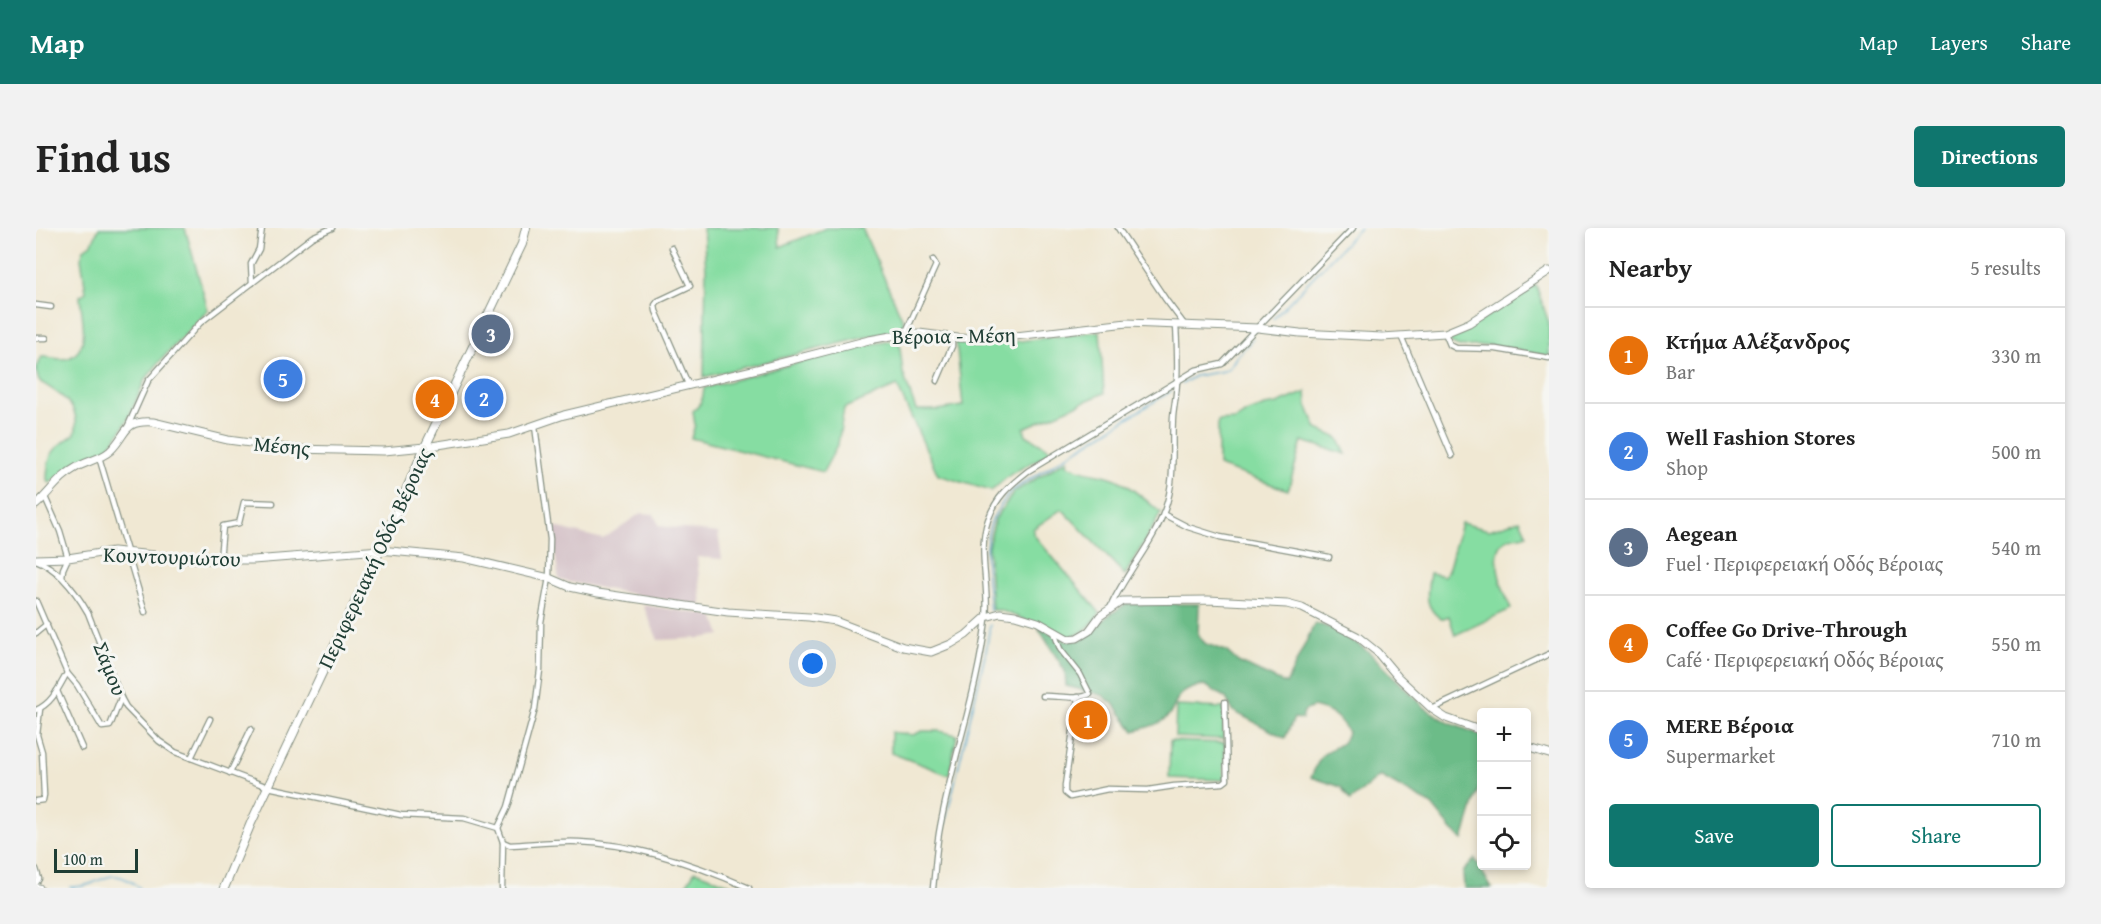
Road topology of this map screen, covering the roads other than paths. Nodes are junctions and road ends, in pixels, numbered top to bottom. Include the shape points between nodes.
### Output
1 (262, 228) edge
2 (332, 228) edge
3 (526, 228) edge
4 (1118, 228) edge
5 (1353, 228) edge
6 (672, 248) dead end
7 (933, 260) dead end
8 (1549, 271) edge
9 (252, 283) junction
10 (36, 305) edge
11 (51, 307) dead end
12 (1180, 324) junction
13 (1258, 328) junction
14 (1445, 333) junction
15 (905, 334) junction
16 (1401, 336) junction
17 (36, 338) edge
18 (46, 338) dead end
19 (952, 338) junction
20 (1549, 358) edge
21 (937, 381) dead end
22 (1177, 382) junction
23 (688, 384) junction
24 (535, 426) junction
25 (127, 428) junction
26 (425, 447) junction
27 (1452, 456) dead end
28 (99, 457) junction
29 (45, 497) junction
30 (273, 503) dead end
31 (36, 505) edge
32 (1163, 514) junction
33 (380, 550) junction
34 (128, 551) junction
35 (1329, 557) dead end
36 (68, 558) junction
37 (36, 560) edge
38 (220, 560) junction
39 (62, 577) junction
40 (549, 579) junction
41 (36, 601) edge
42 (1111, 606) junction
43 (146, 612) dead end
44 (986, 617) junction
45 (47, 624) junction
46 (1054, 632) junction
47 (36, 633) edge
48 (1549, 654) edge
49 (67, 673) junction
50 (57, 691) junction
51 (1042, 696) dead end
52 (1078, 697) junction
53 (121, 698) junction
54 (1225, 702) dead end
55 (38, 709) edge
56 (1432, 709) junction
57 (210, 719) dead end
58 (251, 729) dead end
59 (1477, 729) edge
60 (37, 740) edge
61 (82, 748) dead end
62 (1531, 748) edge
63 (1549, 754) edge
64 (190, 758) junction
65 (230, 772) junction
66 (268, 787) junction
67 (39, 801) edge
68 (498, 828) junction
69 (503, 843) junction
70 (36, 868) edge
71 (37, 886) edge
72 (224, 888) edge
73 (502, 888) edge
74 (749, 888) edge
75 (933, 888) edge

1 - 9 street via 259,249 251,264
2 - 9 street via 312,237
3 - 26 main road, Περιφερειακή Οδός Βέροιας via 522,244
4 - 12 street
5 - 13 street
6 - 23 street via 690,286 655,305
7 - 15 street via 936,265 932,276
8 - 14 street, Βέροια - Μέση via 1469,323
9 - 25 street via 200,323 148,381
10 - 11 street
12 - 13 street, Βέροια - Μέση
12 - 19 street, Βέροια - Μέση via 1113,324 988,339
12 - 22 street
13 - 16 street, Βέροια - Μέση
13 - 22 street via 1222,364 1196,370
14 - 16 street, Βέροια - Μέση
14 - 20 street via 1450,345 1456,348 1496,349
15 - 19 street, Βέροια - Μέση
15 - 23 street, Βέροια - Μέση
16 - 27 street
17 - 18 street
19 - 21 street
22 - 32 street via 1173,474
22 - 44 street via 1006,488 988,519 983,540
23 - 24 street, Βέροια - Μέση via 564,414
24 - 26 street, Βέροια - Μέση
24 - 40 street via 550,539
25 - 26 street, Μέσης via 141,421 153,422 228,440 294,449 384,451
25 - 28 street via 109,452
26 - 33 main road, Περιφερειακή Οδός Βέροιας
28 - 29 street via 77,466
28 - 34 street
29 - 31 street
29 - 36 street
30 - 38 street via 244,501 239,522 223,526
32 - 35 street via 1220,537
32 - 42 street
33 - 38 street, Κουντουριώτου
33 - 40 street, Κουντουριώτου via 464,558
33 - 66 main road, Περιφερειακή Οδός Βέροιας
34 - 36 street, Κουντουριώτου
34 - 38 street, Κουντουριώτου
34 - 43 street
36 - 37 street, Κουντουριώτου
36 - 39 street
37 - 39 street, Σάμου
39 - 53 street, Σάμου via 88,612
40 - 44 street, Κουντουριώτου via 584,590 695,607 836,621 917,651 931,652 951,644
40 - 68 street via 535,709 508,807
41 - 45 street
42 - 46 street via 1089,631 1077,638 1068,639
42 - 56 street via 1122,601 1208,600 1302,608 1368,644
44 - 46 street via 1000,613 1015,615
44 - 75 street via 939,833
45 - 47 street
45 - 49 street
46 - 52 street via 1060,649 1090,692
48 - 56 street
49 - 50 street
49 - 53 street via 102,727 110,726
50 - 55 street
50 - 61 street
51 - 52 street
52 - 54 street via 1065,785 1065,793 1070,796 1108,789 1148,790 1223,783 1227,780
53 - 64 street, Σάμου via 159,741
55 - 60 street
56 - 59 street
57 - 64 street
58 - 65 street
60 - 67 street via 42,752 44,795
62 - 63 street
64 - 65 street, Σάμου
65 - 66 street, Σάμου
66 - 68 street, Σάμου via 400,815 464,818
66 - 72 main road, Περιφερειακή Οδός Βέροιας
68 - 69 street
69 - 73 street
69 - 74 street via 580,842 613,846 694,866
70 - 71 street

